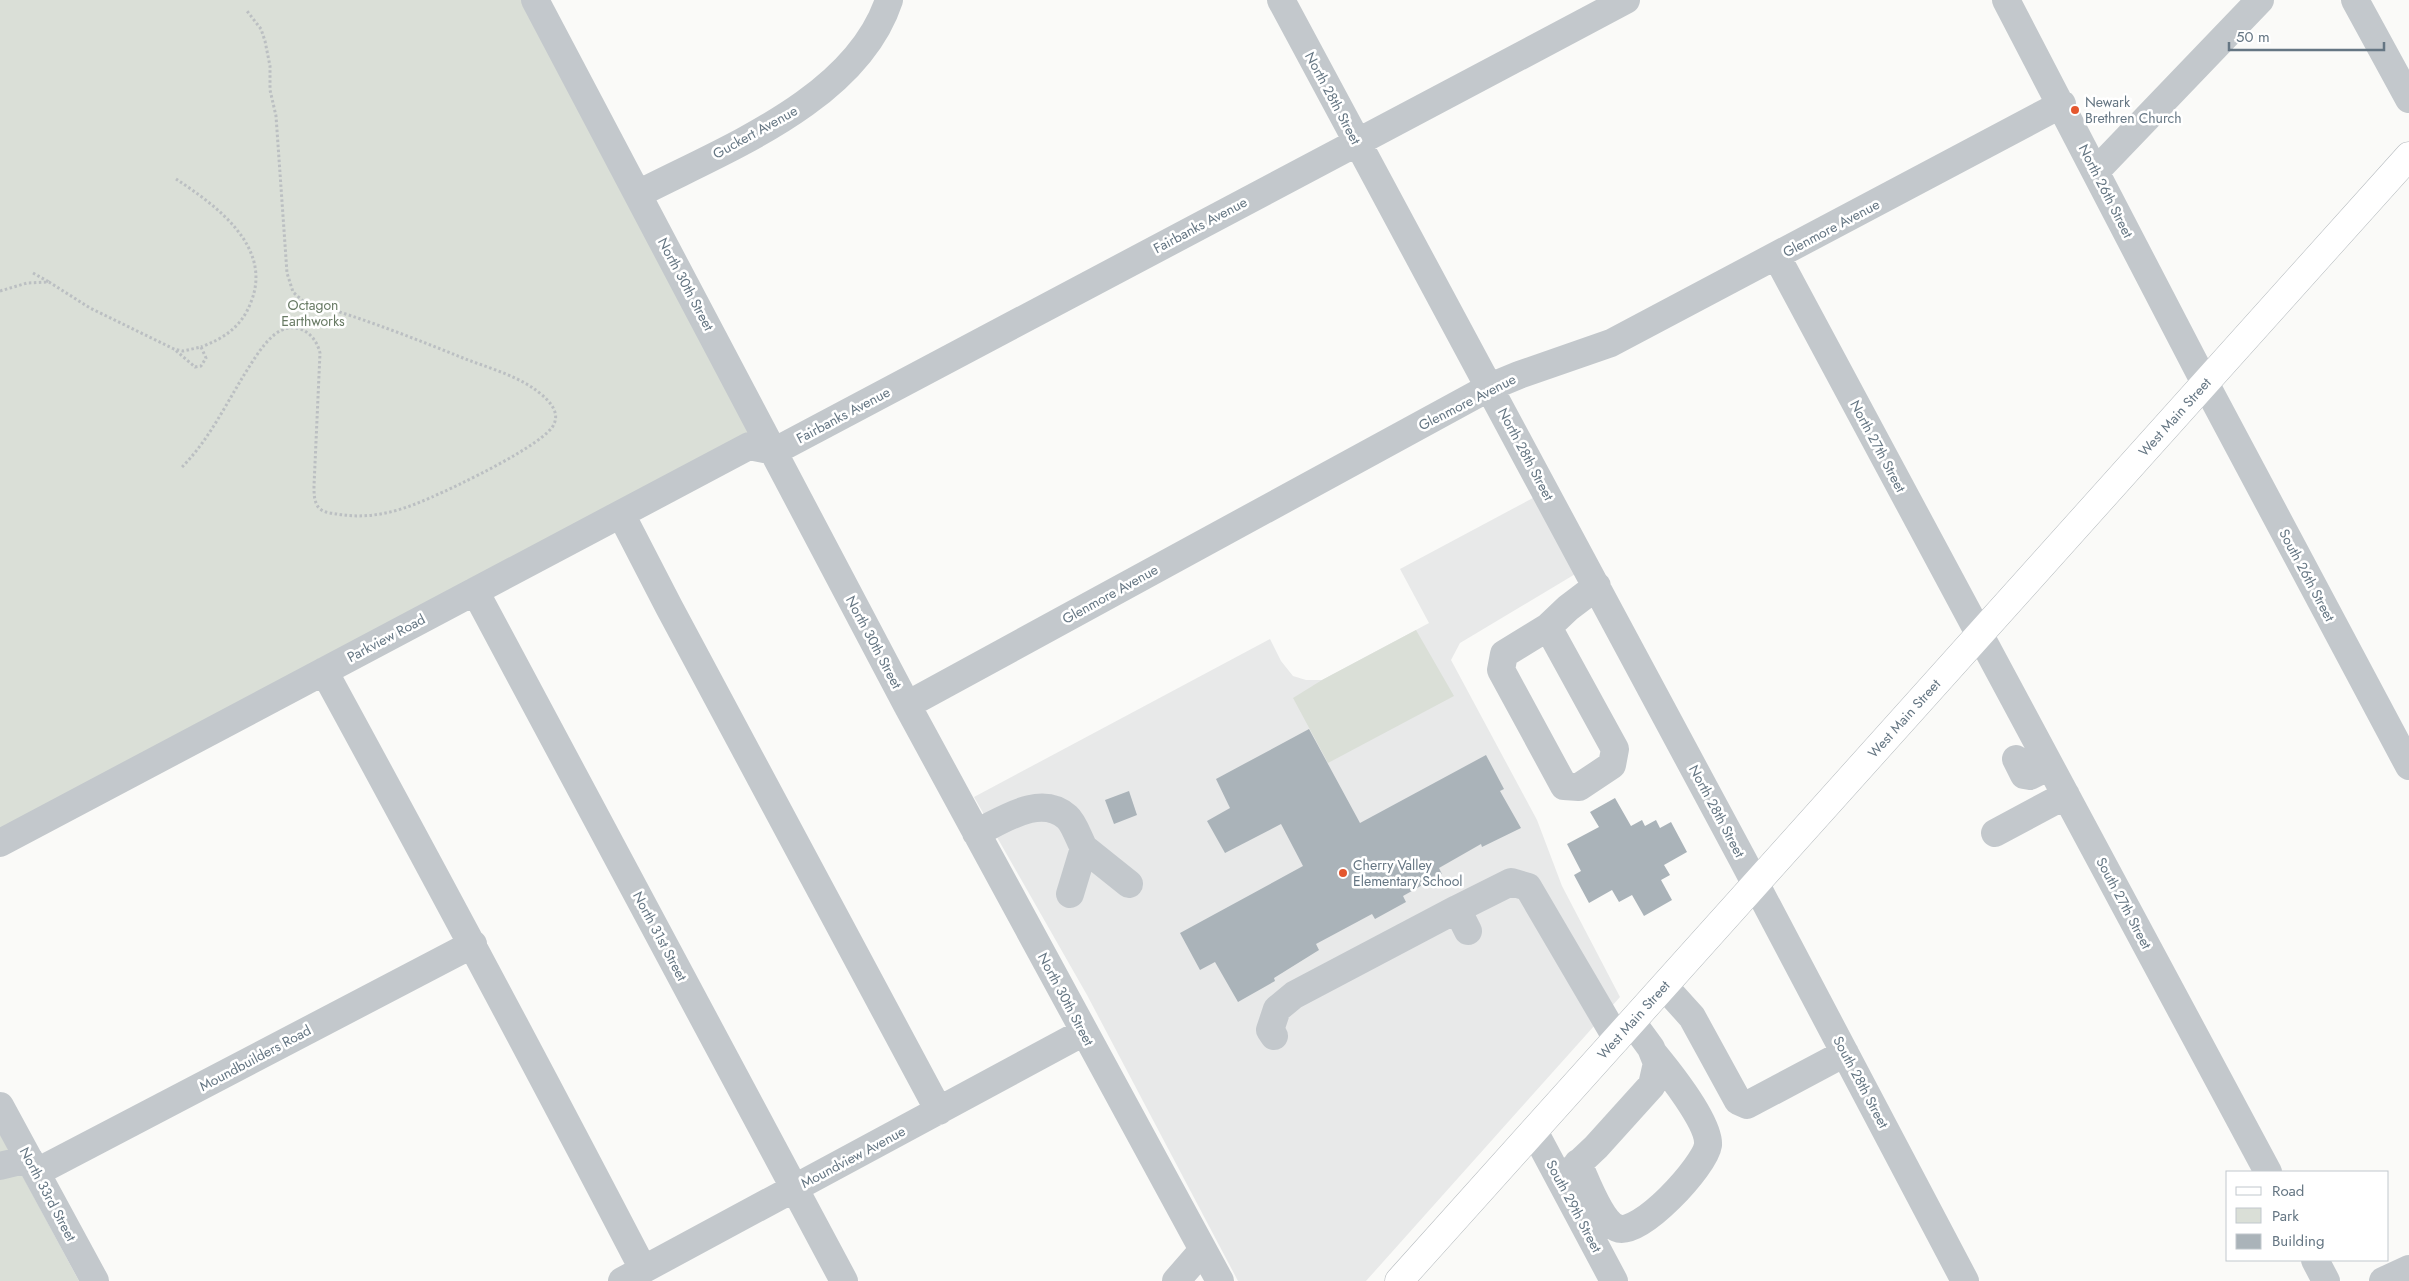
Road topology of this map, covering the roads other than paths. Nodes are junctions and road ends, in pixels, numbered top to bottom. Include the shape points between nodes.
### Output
1 (535, 0) edge
2 (889, 0) edge
3 (1281, 0) edge
4 (1626, 0) edge
5 (2006, 0) edge
6 (2260, 0) edge
7 (2356, 0) edge
8 (2409, 100) edge
9 (2062, 104) junction
10 (1357, 143) junction
11 (2409, 156) edge
12 (2096, 171) junction
13 (638, 194) junction
14 (1777, 257) junction
15 (2205, 384) junction
16 (1490, 387) junction
17 (775, 451) junction
18 (621, 514) junction
19 (1597, 586) junction
20 (475, 591) junction
21 (1548, 627) junction
22 (1979, 635) junction
23 (324, 671) junction
24 (907, 705) junction
25 (2016, 759) dead end
26 (2050, 766) junction
27 (2409, 766) edge
28 (2066, 795) junction
29 (976, 833) junction
30 (1995, 833) dead end
31 (0, 843) edge
32 (1084, 848) junction
33 (1756, 883) junction
34 (1129, 884) dead end
35 (1070, 894) dead end
36 (473, 944) junction
37 (1664, 986) junction
38 (1624, 1030) junction
39 (1084, 1032) junction
40 (1274, 1036) dead end
41 (1845, 1052) junction
42 (1654, 1054) junction
43 (0, 1106) edge
44 (939, 1111) junction
45 (1534, 1131) junction
46 (33, 1165) junction
47 (0, 1166) edge
48 (2267, 1171) edge
49 (1570, 1172) junction
50 (795, 1189) junction
51 (1624, 1229) junction
52 (1203, 1250) junction
53 (1599, 1252) junction
54 (2316, 1261) edge
55 (2409, 1268) edge
56 (632, 1275) edge
57 (95, 1281) edge
58 (844, 1281) edge
59 (1176, 1281) edge
60 (1220, 1281) edge
61 (1399, 1281) edge
62 (1614, 1281) edge
63 (1965, 1281) edge
64 (2326, 1281) edge
65 (2383, 1281) edge

1 - 13 street, North 30th Street
2 - 13 street, Guckert Avenue via 868,42 846,68 790,116
3 - 10 street, North 28th Street
4 - 10 street, Fairbanks Avenue
5 - 9 street, North 26th Street
6 - 12 street
7 - 8 street
9 - 12 street, North 26th Street
9 - 14 street, Glenmore Avenue
10 - 16 street, North 28th Street
10 - 17 street, Fairbanks Avenue
11 - 15 main road, West Main Street
12 - 15 street, North 26th Street
13 - 17 street, North 30th Street
14 - 16 street, Glenmore Avenue via 1611,343
14 - 22 street, North 27th Street
15 - 22 main road, West Main Street
15 - 27 street, South 26th Street
16 - 19 street, North 28th Street
16 - 24 street, Glenmore Avenue
17 - 18 street, Parkview Road via 749,446
17 - 24 street, North 30th Street
18 - 20 street, Parkview Road
18 - 44 street
19 - 21 street
19 - 33 street, North 28th Street
20 - 23 street, Parkview Road
20 - 50 street, North 31st Street
21 - 21 street via 1615,750 1612,765 1579,787 1564,786 1501,670 1504,654
22 - 26 street, South 27th Street
22 - 33 main road, West Main Street
23 - 31 street, Parkview Road
23 - 36 street
24 - 29 street, North 30th Street
25 - 26 street via 2024,775 2030,776
26 - 28 street, South 27th Street
28 - 30 street
28 - 48 street, South 27th Street
29 - 32 street via 1025,810 1048,806 1068,817
29 - 39 street, North 30th Street
32 - 34 street
32 - 35 street
33 - 37 main road, West Main Street
33 - 41 street, South 28th Street
36 - 46 street, Moundbuilders Road
36 - 56 street via 511,1022 561,1111
37 - 38 main road, West Main Street
37 - 41 street via 1692,1017 1738,1101 1747,1105
38 - 40 street via 1528,887 1511,882 1462,920 1294,995 1277,1009 1270,1030
38 - 42 street via 1651,1048
38 - 45 main road, West Main Street
39 - 44 street, Moundview Avenue
39 - 52 street, North 30th Street
41 - 63 street, South 28th Street
42 - 49 street via 1656,1062 1652,1085
42 - 51 street via 1675,1078 1704,1128 1708,1144 1704,1156 1675,1191 1640,1223
43 - 46 street, North 33rd Street
44 - 50 street, Moundview Avenue
45 - 49 street, South 29th Street
45 - 61 main road, West Main Street
46 - 47 street, Moundbuilders Road
46 - 57 street, North 33rd Street
49 - 51 street via 1607,1221
49 - 53 street, South 29th Street
50 - 56 street, Moundview Avenue
50 - 58 street, North 31st Street
51 - 53 street
52 - 59 street
52 - 60 street, North 30th Street
53 - 62 street, South 29th Street
54 - 64 street
55 - 65 street

